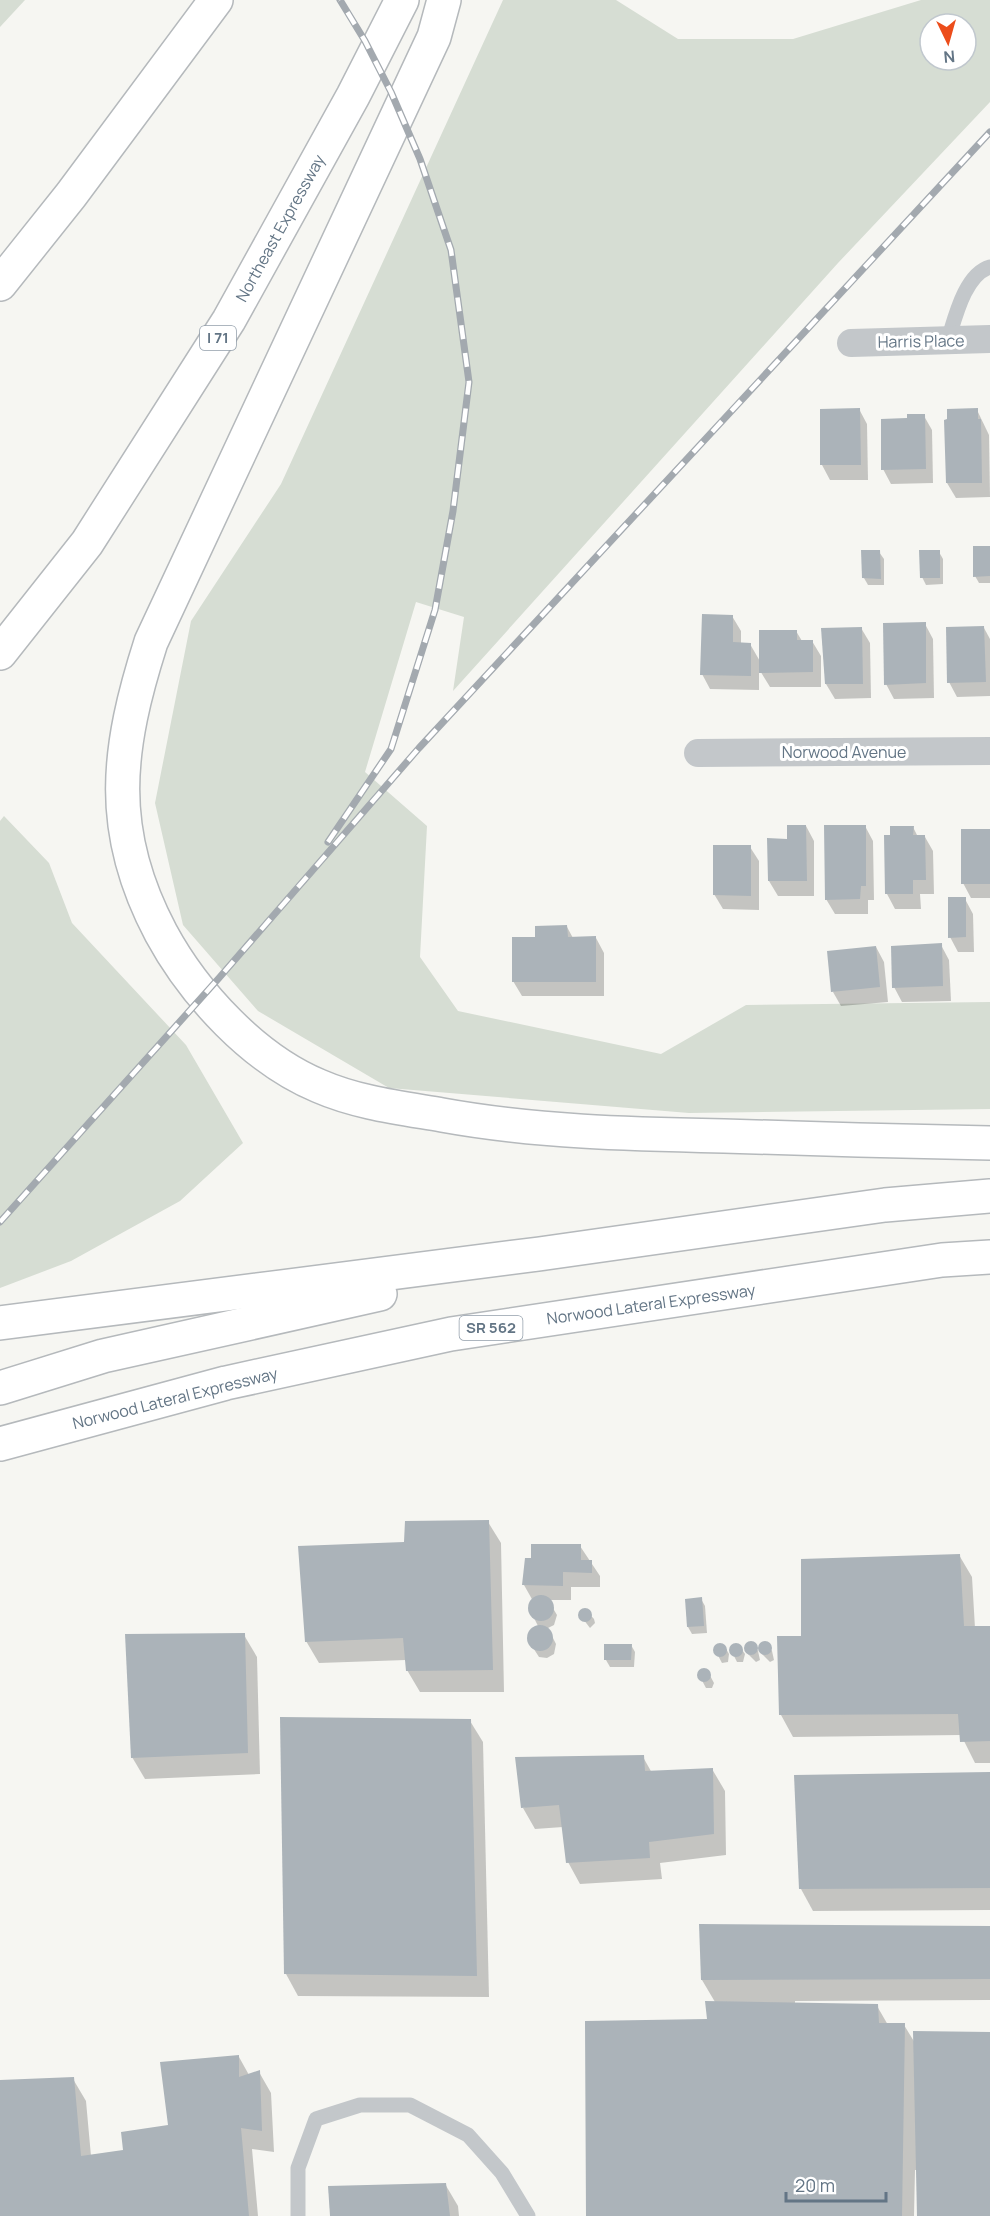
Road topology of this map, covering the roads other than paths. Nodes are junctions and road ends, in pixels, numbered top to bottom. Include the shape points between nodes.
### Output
1 (216, 0) edge
2 (402, 0) edge
3 (444, 0) edge
4 (990, 267) edge
5 (0, 284) edge
6 (990, 339) edge
7 (948, 340) junction
8 (851, 343) dead end
9 (0, 653) edge
10 (990, 751) edge
11 (698, 753) dead end
12 (990, 1143) edge
13 (990, 1196) edge
14 (539, 1254) junction
15 (990, 1257) edge
16 (0, 1323) edge
17 (0, 1388) edge
18 (0, 1444) edge
19 (298, 2216) edge
20 (528, 2216) edge

1 - 5 highway
2 - 9 highway, Northeast Expressway / I 71 via 229,320 87,543
3 - 12 highway via 434,36 151,642 132,701 122,762 130,853 150,912 172,953 209,1002 241,1035 292,1072 362,1101 499,1125 576,1133
4 - 7 lane via 981,269 961,299
6 - 7 street, Harris Place
7 - 8 street, Harris Place
10 - 11 street, Norwood Avenue
13 - 14 highway via 885,1205
14 - 16 highway
14 - 17 highway via 103,1356
15 - 18 highway, Norwood Lateral Expressway / SR 562 via 942,1260 451,1334 226,1383
19 - 20 lane via 298,2168 316,2119 360,2105 410,2105 468,2135 502,2173

